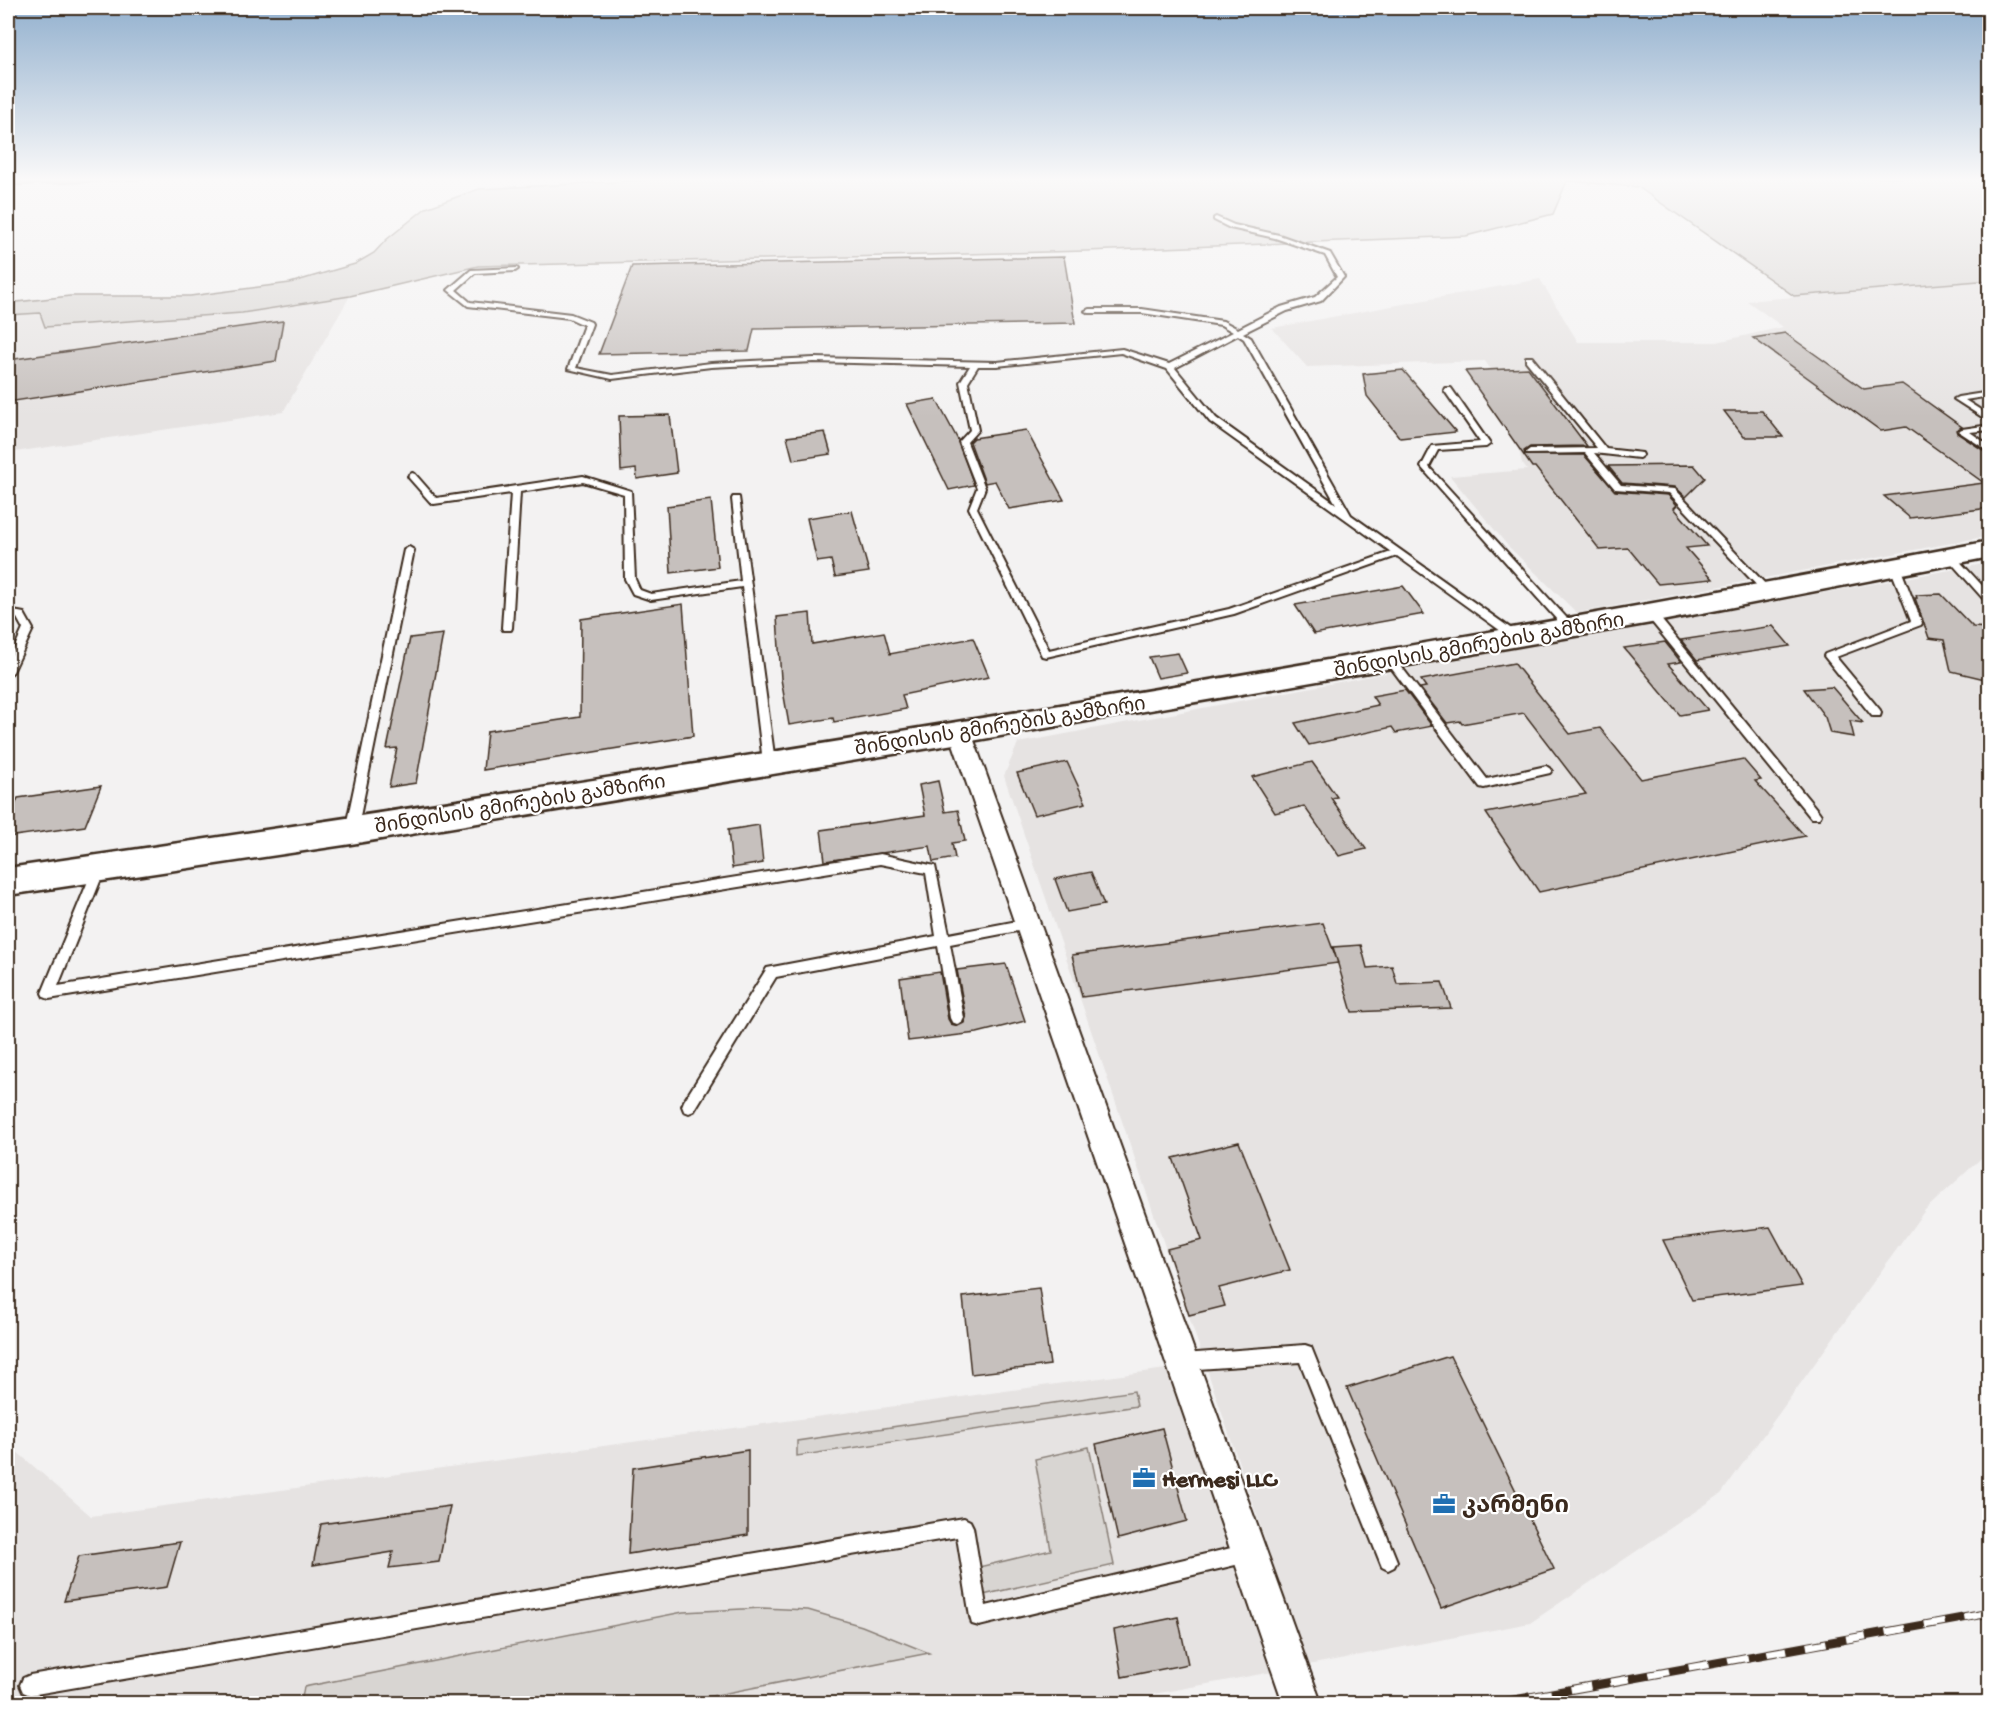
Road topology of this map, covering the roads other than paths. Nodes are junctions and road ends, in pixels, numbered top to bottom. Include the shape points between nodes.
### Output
1 (1330, 258) edge
2 (515, 269) dead end
3 (1089, 311) dead end
4 (1237, 332) junction
5 (1528, 359) dead end
6 (976, 363) junction
7 (1170, 368) junction
8 (1448, 390) dead end
9 (1989, 394) edge
10 (1989, 420) edge
11 (1989, 427) edge
12 (1587, 450) junction
13 (1989, 450) edge
14 (1530, 452) dead end
15 (1604, 452) junction
16 (1639, 455) dead end
17 (412, 476) dead end
18 (516, 490) junction
19 (736, 500) dead end
20 (1349, 518) junction
21 (1989, 549) edge
22 (409, 550) dead end
23 (1398, 553) junction
24 (1950, 556) junction
25 (1895, 567) junction
26 (747, 583) junction
27 (1767, 591) junction
28 (1989, 601) edge
29 (8, 613) edge
30 (1651, 614) junction
31 (507, 628) dead end
32 (1570, 628) junction
33 (1516, 637) junction
34 (1390, 660) junction
35 (8, 672) edge
36 (1876, 713) dead end
37 (960, 732) junction
38 (770, 762) junction
39 (1546, 770) dead end
40 (1815, 815) dead end
41 (351, 831) junction
42 (100, 868) junction
43 (8, 882) edge
44 (1028, 924) junction
45 (943, 940) junction
46 (957, 1018) dead end
47 (689, 1106) dead end
48 (1182, 1362) junction
49 (1249, 1553) junction
50 (1388, 1561) dead end
51 (30, 1685) dead end
52 (1301, 1700) edge

1 - 4 lane via 1341,277 1318,299 1284,309
2 - 6 lane via 474,271 452,290 468,304 571,316 588,324 572,369 612,377 711,365 814,360
3 - 4 lane via 1165,314 1223,323
4 - 7 lane
4 - 20 lane via 1247,338
5 - 15 lane
6 - 7 lane via 1122,351
6 - 23 lane via 964,382 975,430 963,442 981,488 973,508 1046,654 1231,612
7 - 20 lane via 1213,420
8 - 32 lane via 1486,444 1435,448 1425,467
9 - 10 lane via 1958,399
11 - 13 lane via 1962,431
12 - 14 lane
12 - 15 lane
12 - 27 lane via 1618,487 1672,491
15 - 16 lane
17 - 18 lane via 434,501
18 - 26 lane via 583,479 628,493 630,579 636,592 651,597
18 - 31 lane
19 - 26 lane
20 - 23 lane
21 - 24 main road, შინდისის გმირების გამზირი
22 - 41 lane
23 - 33 lane
24 - 25 main road, შინდისის გმირების გამზირი
24 - 28 lane
25 - 27 main road, შინდისის გმირების გამზირი
25 - 36 lane via 1917,623 1829,656
26 - 38 lane
27 - 30 main road, შინდისის გმირების გამზირი
29 - 35 lane via 20,615 28,629
30 - 32 main road, შინდისის გმირების გამზირი
30 - 40 lane
32 - 33 main road, შინდისის გმირების გამზირი
33 - 34 main road, შინდისის გმირების გამზირი
34 - 37 main road, შინდისის გმირების გამზირი
34 - 39 lane via 1484,784
37 - 38 main road, შინდისის გმირების გამზირი
37 - 44 street
38 - 41 main road, შინდისის გმირების გამზირი
41 - 42 main road, შინდისის გმირების გამზირი
42 - 43 main road, შინდისის გმირების გამზირი
42 - 45 lane via 49,993 880,859 931,869
44 - 45 lane
44 - 48 street
45 - 46 lane
45 - 47 lane via 772,972
48 - 49 street
48 - 50 lane via 1305,1353
49 - 51 lane via 979,1617 964,1527
49 - 52 street

